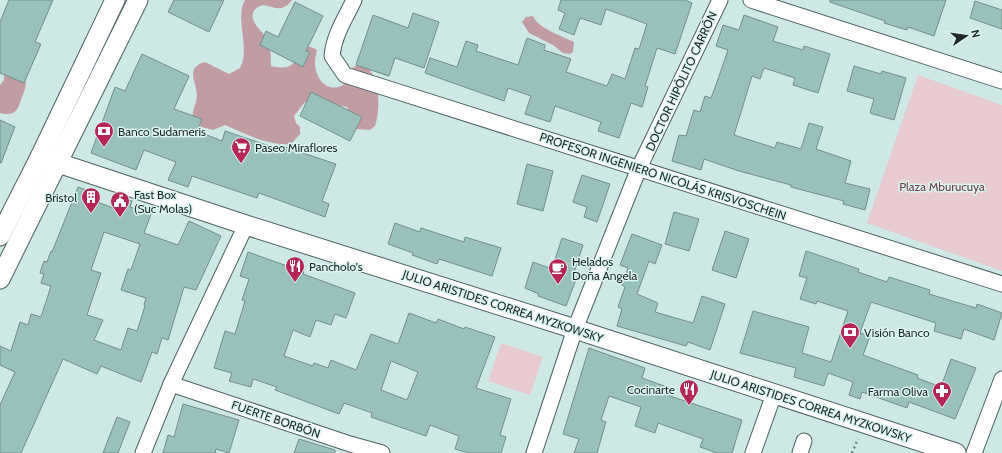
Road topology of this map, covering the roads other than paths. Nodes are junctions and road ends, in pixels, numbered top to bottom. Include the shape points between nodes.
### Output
1 (115, 0) edge
2 (138, 0) edge
3 (354, 0) edge
4 (720, 0) edge
5 (751, 0) edge
6 (1002, 81) edge
7 (50, 160) junction
8 (639, 168) junction
9 (246, 225) junction
10 (6, 239) edge
11 (2, 269) edge
12 (1002, 284) edge
13 (574, 328) junction
14 (1002, 379) edge
15 (170, 384) junction
16 (774, 394) junction
17 (349, 449) edge
18 (143, 453) edge
19 (382, 453) edge
20 (534, 453) edge
21 (753, 453) edge
22 (956, 453) edge
23 (974, 453) edge

1 - 7 main road
2 - 7 main road
3 - 8 street, PROFESOR INGENIERO NICOLÁS KRISVOSCHEIN via 333,44 332,56 345,75
4 - 8 street, DOCTOR HIPÓLITO CARRÓN
5 - 6 street
7 - 9 main road, JULIO ARISTIDES CORREA MYZKOWSKY
7 - 10 main road
8 - 12 street, PROFESOR INGENIERO NICOLÁS KRISVOSCHEIN
8 - 13 street, DOCTOR HIPÓLITO CARRÓN
9 - 13 main road, JULIO ARISTIDES CORREA MYZKOWSKY
9 - 15 street
10 - 11 main road
13 - 16 main road, JULIO ARISTIDES CORREA MYZKOWSKY
13 - 20 street, DOCTOR HIPÓLITO CARRÓN
14 - 23 street
15 - 17 street, FUERTE BORBÓN
15 - 18 street
16 - 21 street
16 - 22 main road, JULIO ARISTIDES CORREA MYZKOWSKY
17 - 19 street, FUERTE BORBÓN

